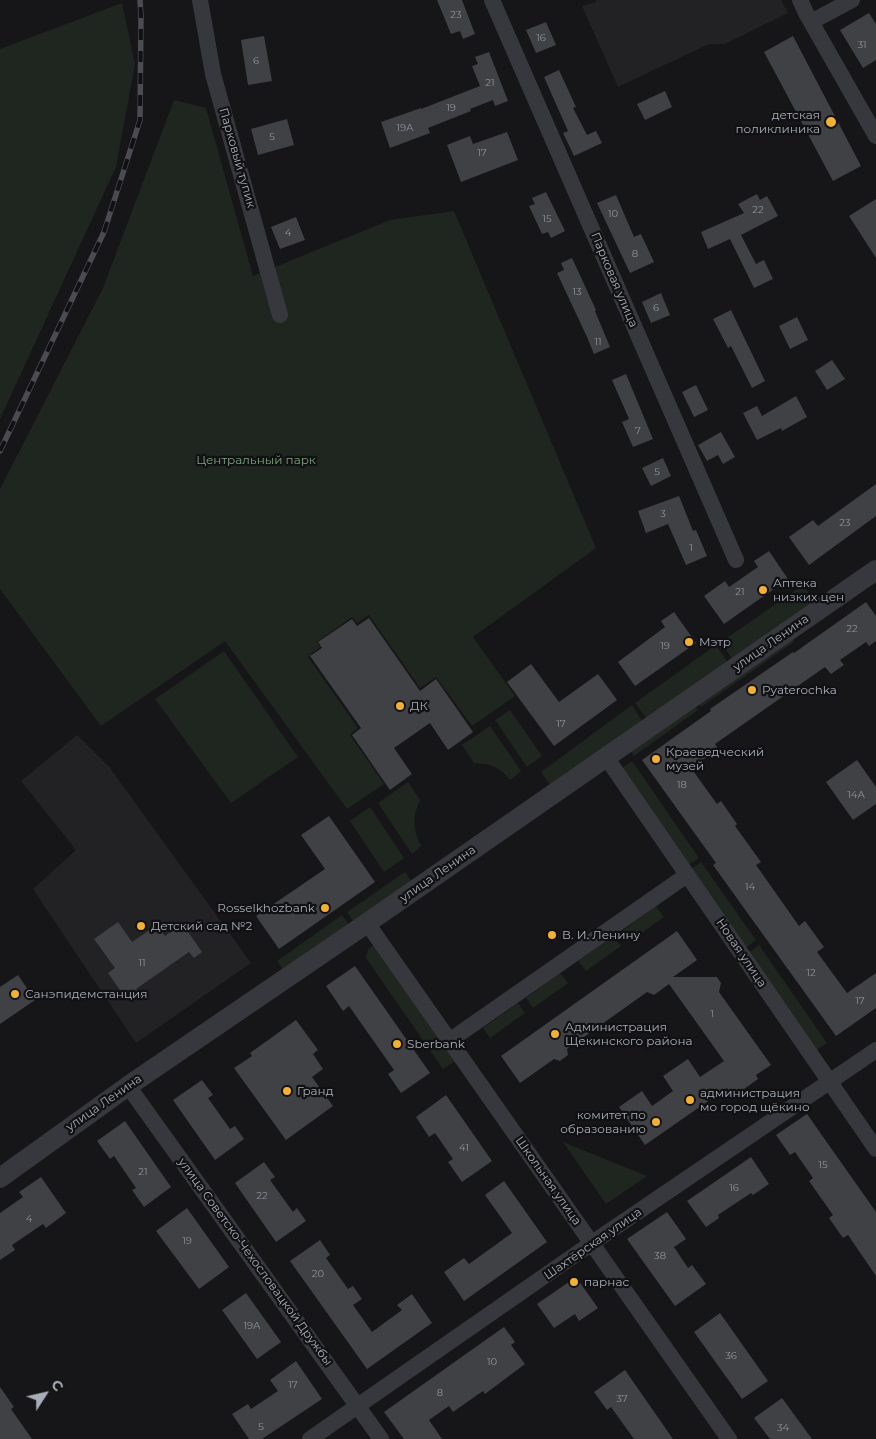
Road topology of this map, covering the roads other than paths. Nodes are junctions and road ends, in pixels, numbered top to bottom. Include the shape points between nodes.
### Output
1 (200, 0) edge
2 (492, 0) edge
3 (800, 0) edge
4 (852, 0) edge
5 (811, 22) junction
6 (876, 136) edge
7 (280, 315) dead end
8 (736, 560) dead end
9 (876, 570) edge
10 (606, 757) junction
11 (687, 875) junction
12 (368, 923) junction
13 (449, 1040) junction
14 (876, 1050) edge
15 (829, 1083) junction
16 (128, 1086) junction
17 (876, 1149) edge
18 (0, 1178) edge
19 (592, 1244) junction
20 (358, 1407) junction
21 (310, 1439) edge
22 (381, 1439) edge
23 (729, 1439) edge

1 - 7 street, Парковый тупик via 213,74
2 - 8 street, Парковая улица
3 - 5 street
4 - 5 street
5 - 6 street
9 - 10 street, улица Ленина
10 - 11 street, Новая улица
10 - 12 street, улица Ленина
11 - 13 street
11 - 15 street, Новая улица
12 - 13 street, Школьная улица
12 - 16 street, улица Ленина
13 - 19 street, Школьная улица
14 - 15 street, Шахтёрская улица
15 - 17 street, Новая улица
15 - 19 street, Шахтёрская улица
16 - 18 street, улица Ленина
16 - 20 street, улица Советско-Чехословацкой Дружбы
19 - 20 street, Шахтёрская улица
19 - 23 street, Школьная улица
20 - 21 street, Шахтёрская улица
20 - 22 street, улица Советско-Чехословацкой Дружбы

